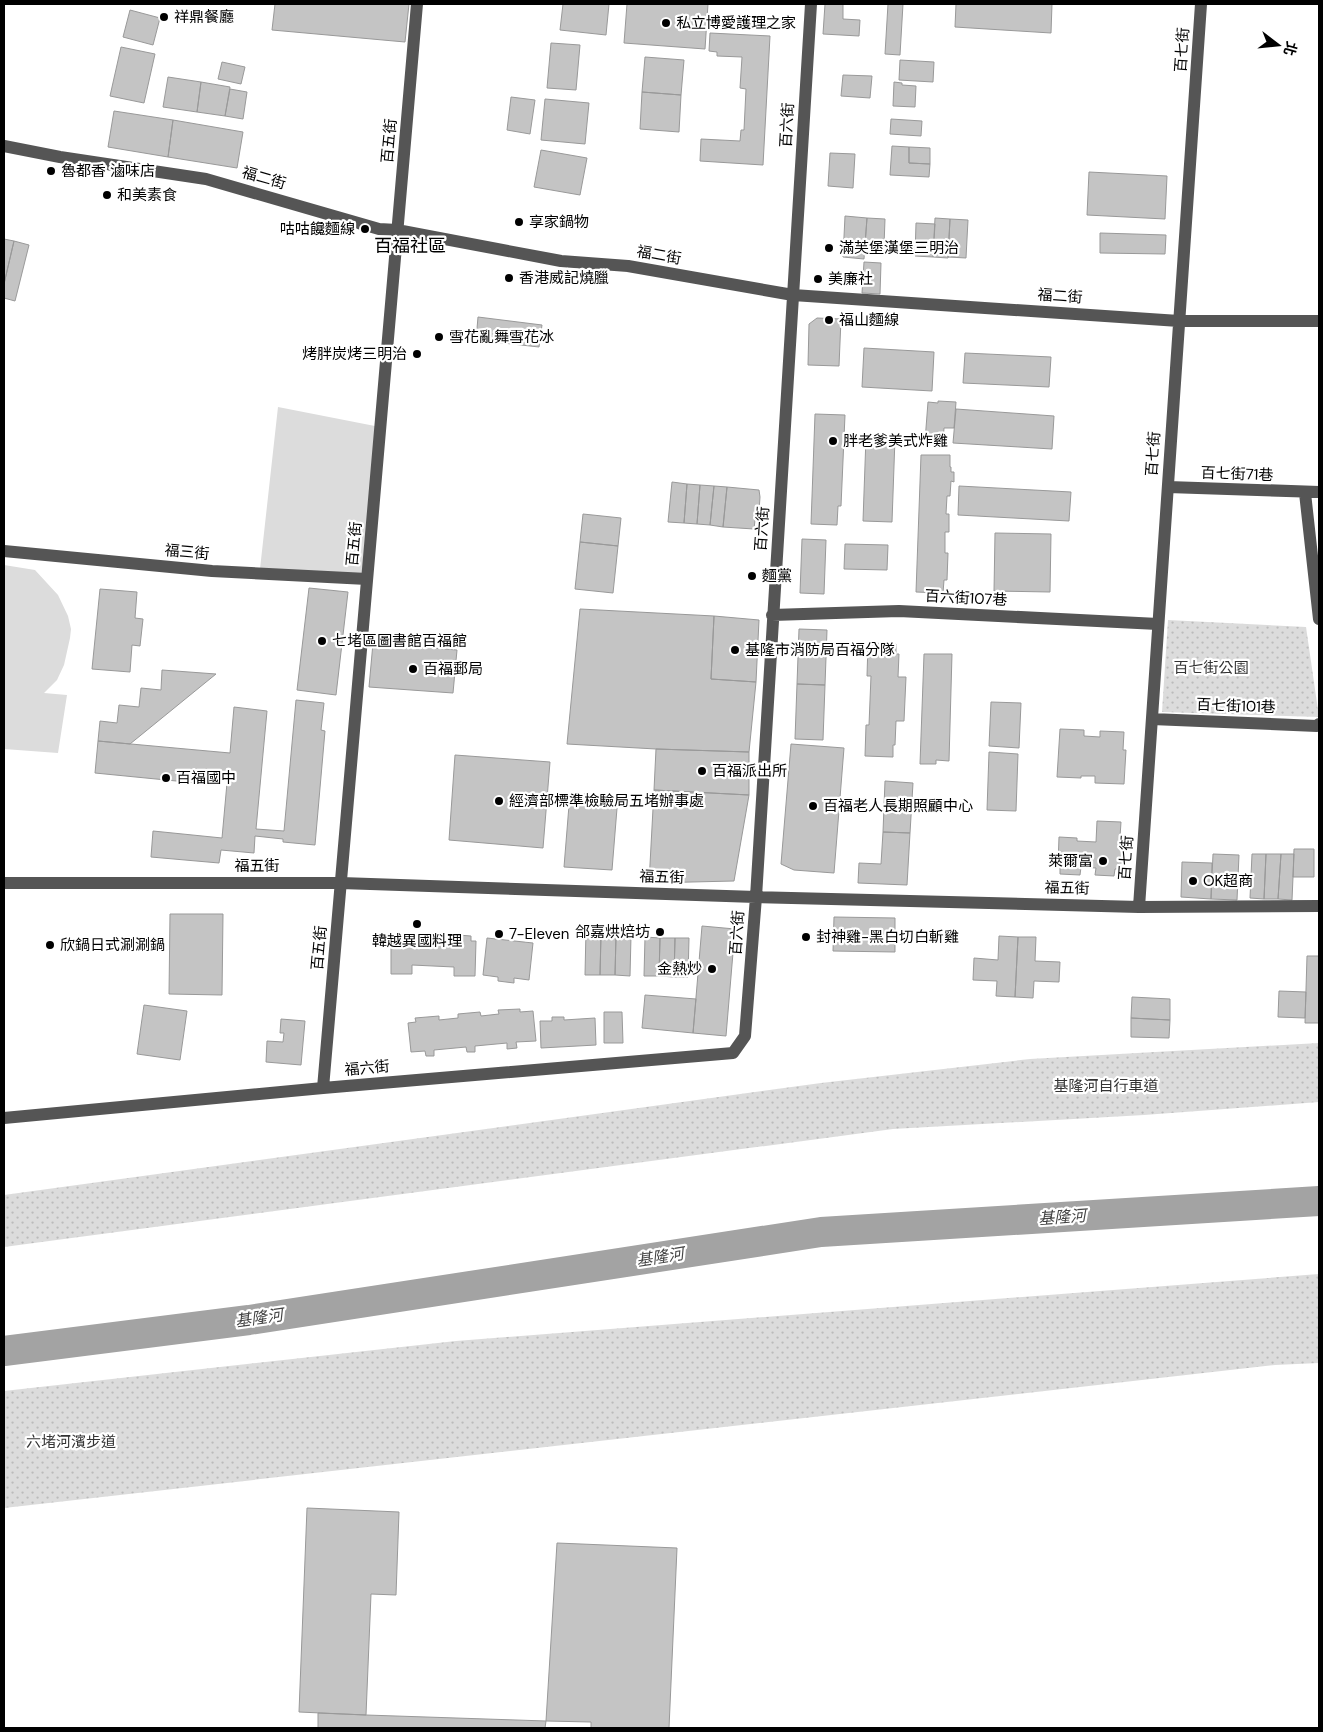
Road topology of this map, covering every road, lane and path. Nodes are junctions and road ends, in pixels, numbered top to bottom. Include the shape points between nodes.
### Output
1 (417, 4) edge
2 (811, 4) edge
3 (1201, 4) edge
4 (4, 146) edge
5 (397, 230) junction
6 (793, 294) junction
7 (1179, 321) junction
8 (1319, 321) edge
9 (1168, 487) junction
10 (1319, 492) edge
11 (1305, 493) junction
12 (4, 551) edge
13 (367, 579) junction
14 (772, 615) junction
15 (1319, 619) edge
16 (1158, 624) junction
17 (1152, 719) junction
18 (1319, 724) edge
19 (4, 882) edge
20 (341, 883) junction
21 (756, 897) junction
22 (1138, 906) junction
23 (1319, 906) edge
24 (733, 1053) joint
25 (323, 1088) junction
26 (4, 1118) edge

1 - 5 street, 百五街
2 - 6 street, 百六街
3 - 7 street, 百七街
4 - 5 street, 福二街 via 206,179 379,228
5 - 6 street, 福二街 via 561,261 628,266
5 - 13 street, 百五街
6 - 7 street, 福二街
6 - 14 street, 百六街
7 - 8 street, 福二街
7 - 9 street, 百七街
9 - 11 street, 百七街71巷
9 - 16 street, 百七街
10 - 11 street, 百七街71巷
11 - 15 street
12 - 13 street, 福三街 via 212,571
13 - 20 street, 百五街
14 - 16 street, 百六街107巷 via 899,612
14 - 21 street, 百六街
16 - 17 street, 百七街
17 - 18 street, 百七街101巷
17 - 22 street, 百七街
19 - 20 street, 福五街
20 - 21 street, 福五街
20 - 25 street, 百五街
21 - 22 street, 福五街
21 - 24 street, 百六街 via 745,1036
22 - 23 street, 福五街
24 - 25 street, 福六街
25 - 26 street, 福六街

